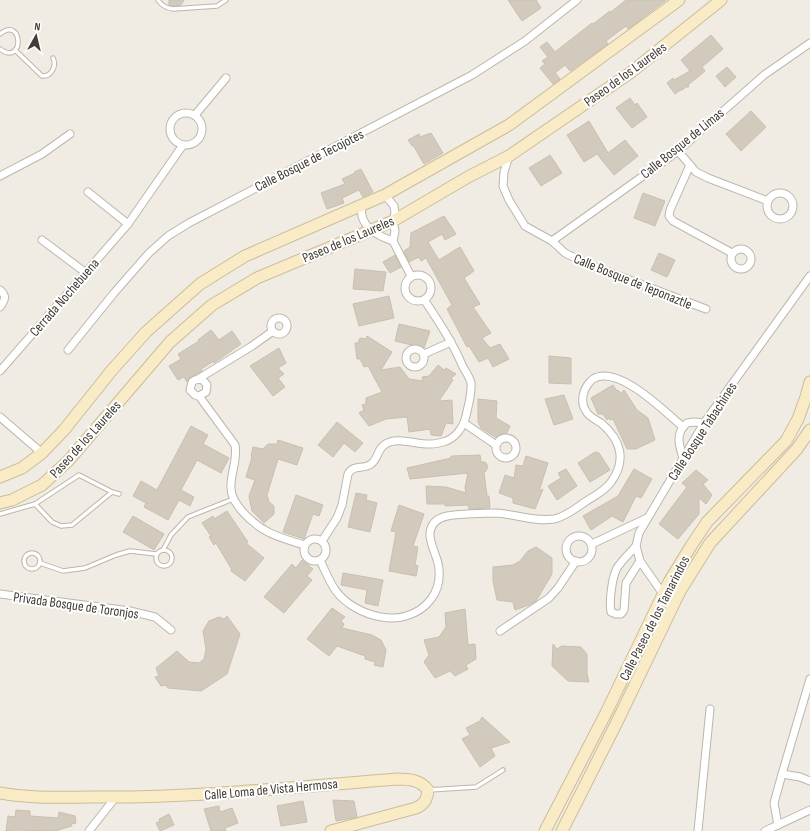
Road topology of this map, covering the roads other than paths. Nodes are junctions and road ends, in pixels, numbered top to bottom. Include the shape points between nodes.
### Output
1 (158, 0) edge
2 (226, 0) edge
3 (577, 0) edge
4 (679, 0) edge
5 (721, 0) edge
6 (0, 34) edge
7 (810, 43) edge
8 (0, 49) edge
9 (15, 50) junction
10 (53, 58) dead end
11 (226, 78) dead end
12 (195, 115) junction
13 (70, 134) dead end
14 (183, 145) junction
15 (678, 151) junction
16 (509, 156) junction
17 (690, 165) junction
18 (0, 176) edge
19 (88, 192) dead end
20 (385, 195) junction
21 (768, 201) dead end
22 (362, 206) junction
23 (393, 221) junction
24 (128, 224) junction
25 (372, 230) junction
26 (42, 240) dead end
27 (394, 241) junction
28 (552, 241) junction
29 (732, 253) dead end
30 (86, 273) junction
31 (411, 276) junction
32 (810, 276) edge
33 (0, 290) edge
34 (425, 300) junction
35 (0, 307) edge
36 (706, 309) dead end
37 (273, 331) dead end
38 (452, 342) junction
39 (68, 350) dead end
40 (424, 354) dead end
41 (0, 370) edge
42 (198, 379) junction
43 (810, 382) edge
44 (199, 396) junction
45 (0, 417) edge
46 (464, 423) junction
47 (704, 423) junction
48 (683, 427) junction
49 (810, 430) edge
50 (496, 445) dead end
51 (42, 453) junction
52 (683, 458) junction
53 (0, 477) edge
54 (112, 492) junction
55 (119, 494) dead end
56 (233, 499) junction
57 (0, 503) edge
58 (35, 504) junction
59 (0, 514) edge
60 (647, 518) junction
61 (322, 541) junction
62 (592, 544) junction
63 (304, 546) junction
64 (636, 546) junction
65 (163, 550) junction
66 (156, 554) junction
67 (320, 560) junction
68 (576, 561) junction
69 (640, 561) junction
70 (40, 563) junction
71 (0, 594) edge
72 (663, 594) junction
73 (171, 630) dead end
74 (500, 631) dead end
75 (810, 679) edge
76 (710, 709) dead end
77 (606, 713) junction
78 (618, 720) junction
79 (503, 770) dead end
80 (782, 774) junction
81 (810, 781) edge
82 (428, 790) junction
83 (0, 793) edge
84 (115, 798) junction
85 (810, 810) edge
86 (778, 825) junction
87 (89, 831) edge
88 (331, 831) edge
89 (545, 831) edge
90 (562, 831) edge
91 (698, 831) edge
92 (765, 831) edge

1 - 2 lane via 162,6 173,9 217,6
3 - 39 street, Calle Bosque de Tecojotes via 524,41 472,75 168,236 149,253
4 - 20 main road, Paseo de los Laureles via 509,124
5 - 16 main road, Paseo de los Laureles via 630,73
6 - 9 lane via 7,30 17,35 19,40
7 - 15 street, Calle Bosque de Limas via 764,76
8 - 9 lane via 4,52
9 - 10 lane via 42,76 50,74 55,65
11 - 12 street
12 - 14 street via 202,123 200,138 193,144
12 - 14 street via 180,114 170,126 174,140
13 - 18 street via 42,154
14 - 24 street, Cerrada Nochebuena
15 - 17 street
15 - 28 street, Calle Bosque de Limas
16 - 23 main road, Paseo de los Laureles
16 - 28 street, Calle Bosque de Teponaztle via 503,186 508,200 526,226
17 - 21 street via 696,172 708,178
17 - 29 street via 669,216 673,221
19 - 24 street
20 - 22 main road, Paseo de los Laureles
20 - 23 street via 394,206
22 - 25 street via 360,212 363,220
22 - 51 main road, Paseo de los Laureles via 245,256 200,284 146,332
23 - 25 main road, Paseo de los Laureles
23 - 27 street
24 - 30 street, Cerrada Nochebuena
25 - 27 street via 382,238
25 - 57 main road, Paseo de los Laureles via 256,278 212,305 170,342 69,460 42,485
26 - 30 street
27 - 31 street
28 - 36 street, Calle Bosque de Teponaztle via 565,253 590,265
30 - 41 street, Cerrada Nochebuena
31 - 34 street via 422,275 430,281 432,292
31 - 34 street via 404,284 406,295 414,302
32 - 47 street, Calle Bosque Tabachines
33 - 35 street via 5,300
34 - 38 street
37 - 42 street
38 - 40 street
38 - 46 street via 471,383
42 - 44 street via 205,382 207,389
42 - 44 street via 192,382 190,390
43 - 72 main road, Calle Paseo de los Tamarindos via 798,419 786,441 707,522
44 - 56 street via 235,445 236,458 231,487
45 - 51 street
46 - 50 street
46 - 61 street via 457,435 444,442 391,442 379,450 371,464 350,470 337,518
47 - 48 street via 687,422
47 - 52 street, Calle Bosque Tabachines
48 - 52 street via 679,443
48 - 67 street via 635,387 619,378 605,375 592,379 585,388 582,400 586,412 614,435 620,457 618,473 608,486 555,519 532,519 496,513 448,516 437,520 430,535 439,569 439,585 433,598 406,617 387,618 365,613 348,604 335,592
49 - 78 main road, Calle Paseo de los Tamarindos via 797,449 710,544 680,590
51 - 53 main road, Paseo de los Laureles via 22,468
52 - 60 street, Calle Bosque Tabachines
54 - 55 lane
54 - 58 lane via 79,476
54 - 58 lane via 72,525 61,526 52,522
56 - 63 street via 262,530
56 - 65 lane via 188,517 171,535
58 - 59 lane
60 - 62 street
60 - 64 street, Calle Bosque Tabachines
61 - 63 street via 316,538 309,540
61 - 67 street via 326,547 325,555
62 - 68 street via 592,552 588,559
62 - 68 street via 583,536 571,538 566,549 569,556
63 - 67 street via 307,558 313,561
64 - 69 street
64 - 69 street via 617,568 613,580 611,612 621,614 624,610 626,582
65 - 66 lane
65 - 66 lane via 171,553 169,564 160,565
66 - 70 lane via 130,550 85,568 63,571
68 - 74 street via 549,598
69 - 72 street
70 - 70 lane via 34,552 28,553 24,558 24,565 29,569 36,568
71 - 73 street, Privada Bosque de Toronjos via 130,611 155,617
72 - 77 main road, Calle Paseo de los Tamarindos
75 - 80 street
76 - 91 street
77 - 78 main road
77 - 89 main road, Calle Paseo de los Tamarindos
78 - 90 main road, Calle Paseo de los Tamarindos
79 - 82 lane via 476,787
80 - 81 street
80 - 86 street via 774,803
82 - 84 main road, Calle Loma de Vista Hermosa via 416,781 397,779 179,796
82 - 88 main road via 426,801 416,808
83 - 84 main road, Calle Loma de Vista Hermosa via 21,797
84 - 87 street
85 - 86 street
86 - 92 street

